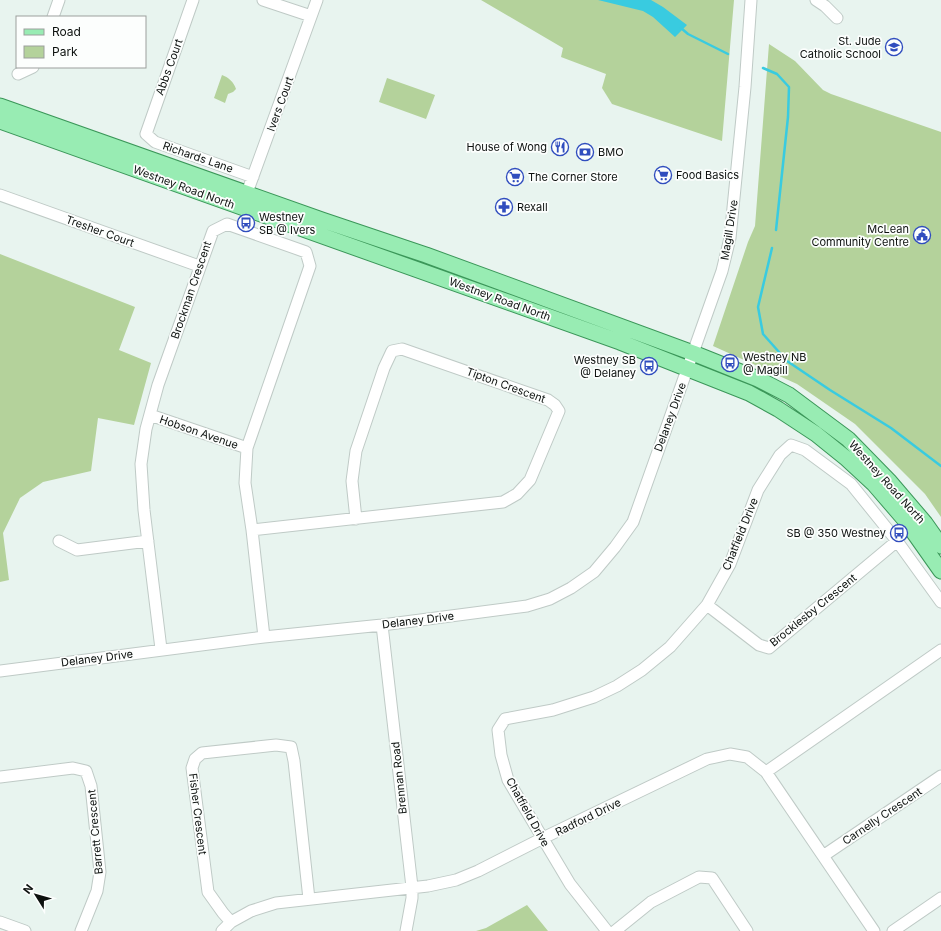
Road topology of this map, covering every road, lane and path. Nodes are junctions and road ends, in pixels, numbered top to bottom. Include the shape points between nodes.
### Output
1 (59, 0) edge
2 (193, 0) edge
3 (263, 0) edge
4 (317, 0) edge
5 (751, 0) edge
6 (816, 0) edge
7 (53, 16) edge
8 (311, 16) junction
9 (837, 18) dead end
10 (31, 68) edge
11 (18, 74) dead end
12 (0, 106) edge
13 (0, 121) edge
14 (146, 134) joint
15 (253, 177) junction
16 (0, 195) edge
17 (244, 201) junction
18 (200, 266) junction
19 (691, 361) junction
20 (150, 415) junction
21 (247, 448) junction
22 (356, 519) junction
23 (252, 530) junction
24 (60, 541) dead end
25 (148, 541) junction
26 (897, 541) junction
27 (941, 546) edge
28 (941, 571) edge
29 (941, 602) edge
30 (707, 606) junction
31 (382, 625) junction
32 (264, 636) junction
33 (161, 650) junction
34 (941, 650) edge
35 (0, 670) edge
36 (766, 772) junction
37 (941, 776) edge
38 (0, 777) edge
39 (543, 838) junction
40 (823, 856) junction
41 (412, 887) junction
42 (941, 898) edge
43 (309, 899) junction
44 (0, 922) edge
45 (231, 922) junction
46 (25, 931) edge
47 (82, 931) edge
48 (222, 931) edge
49 (406, 931) edge
50 (607, 931) edge
51 (615, 931) edge
52 (747, 931) edge
53 (874, 931) edge
54 (893, 931) edge

1 - 7 street
2 - 14 street, Abbs Court
3 - 8 street
4 - 8 street, Ivers Court
5 - 19 street, Magill Drive via 730,238 722,271
6 - 9 street
8 - 15 street, Ivers Court
10 - 11 street
12 - 17 main road, Westney Road North
13 - 17 main road, Westney Road North
14 - 15 street, Richards Lane via 155,142
15 - 17 street, Ivers Court
16 - 18 street, Tresher Court
17 - 19 main road, Westney Road North via 426,255
18 - 20 street, Brockman Crescent
18 - 21 street, Brockman Crescent via 213,231 227,224 306,252 310,266
19 - 27 main road, Westney Road North via 758,379 789,396 848,439 890,482
19 - 28 main road, Westney Road North via 705,374 767,402 847,458 905,520
19 - 31 street, Delaney Drive via 633,522 594,572 550,599 528,606
20 - 21 street, Hobson Avenue
20 - 25 street, Brockman Crescent via 141,464
21 - 23 street, Brockman Crescent via 245,483
22 - 22 street, Tipton Crescent via 503,502 516,494 530,480 558,411 555,405 548,400 402,349 392,351 356,450 352,480
22 - 23 street, Tipton Crescent
23 - 32 street, Brockman Crescent
24 - 25 street via 77,550
25 - 33 street, Brockman Crescent
26 - 29 street, Chatfield Drive
26 - 30 street, Brocklesby Crescent via 769,648 758,645
26 - 30 street, Chatfield Drive via 851,484 805,450 791,445 780,456 758,490 730,564
30 - 39 street, Chatfield Drive via 670,647 617,686 594,698 553,710 506,719 498,730 508,780
31 - 32 street, Delaney Drive
31 - 41 street, Brennan Road
32 - 33 street, Delaney Drive
33 - 35 street, Delaney Drive
34 - 36 street
36 - 39 street, Radford Drive via 746,756 730,754 707,759
36 - 40 street, Radford Drive
37 - 40 street, Carnelly Crescent
38 - 47 street, Barrett Crescent via 73,768 86,771 91,786 100,872 97,890
39 - 41 street, Radford Drive via 456,880
39 - 50 street, Chatfield Drive via 570,884
40 - 53 street, Radford Drive
41 - 43 street, Radford Drive
41 - 49 street, Brennan Road
42 - 54 street
43 - 45 street, Radford Drive via 276,903 251,911
43 - 45 street, Fisher Crescent via 291,747 276,745 202,753 194,759 192,768 208,892
44 - 46 street
45 - 48 street, Radford Drive
51 - 52 street via 651,902 699,877 712,878

